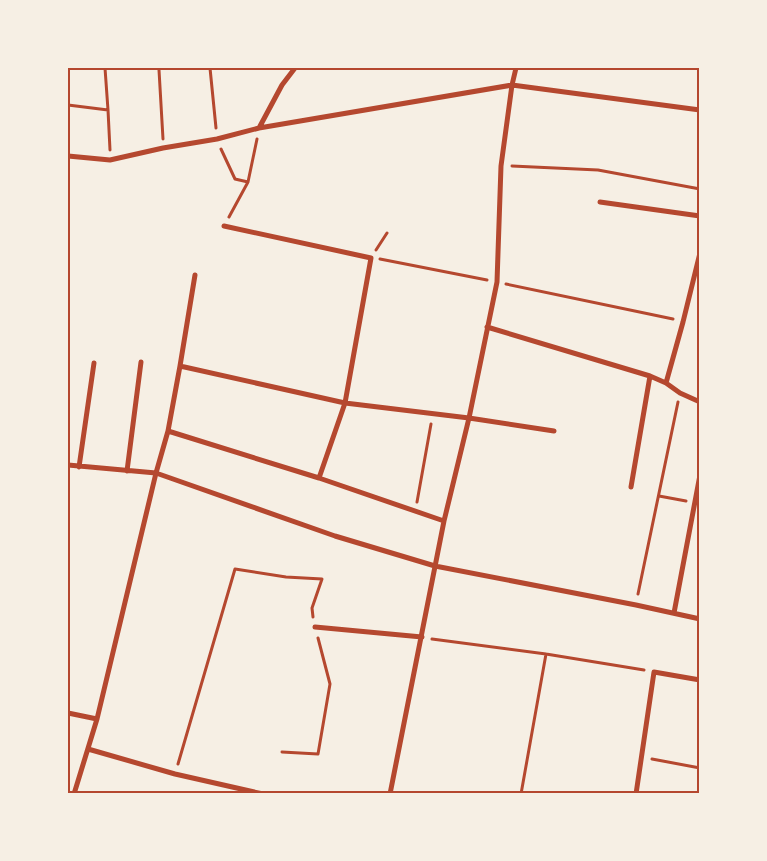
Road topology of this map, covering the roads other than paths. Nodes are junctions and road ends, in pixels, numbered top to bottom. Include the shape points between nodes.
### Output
1 (295, 68) edge
2 (516, 68) edge
3 (512, 84) junction
4 (700, 110) edge
5 (259, 128) junction
6 (68, 156) edge
7 (600, 202) dead end
8 (700, 216) edge
9 (224, 226) road end
10 (700, 253) edge
11 (195, 275) dead end
12 (487, 327) junction
13 (141, 362) dead end
14 (94, 363) dead end
15 (180, 366) junction
16 (650, 376) junction
17 (666, 384) junction
18 (700, 402) edge
19 (344, 403) junction
20 (469, 418) junction
21 (168, 431) junction
22 (554, 431) dead end
23 (68, 465) edge
24 (79, 467) junction
25 (127, 471) junction
26 (156, 473) junction
27 (700, 475) edge
28 (319, 478) junction
29 (631, 488) dead end
30 (444, 521) junction
31 (435, 566) junction
32 (674, 613) junction
33 (700, 619) edge
34 (315, 627) road end
35 (422, 637) junction
36 (700, 680) edge
37 (68, 713) edge
38 (97, 719) junction
39 (88, 749) junction
40 (74, 794) edge
41 (263, 794) edge
42 (390, 794) edge
43 (636, 794) edge

1 - 5 street
2 - 3 street
3 - 4 street
3 - 5 street
3 - 12 street via 501,166 497,282
5 - 6 street via 110,160
7 - 8 street
9 - 19 street via 371,258
10 - 17 street
11 - 15 street
12 - 16 street
12 - 20 street
13 - 25 street
14 - 24 street
15 - 19 street
15 - 21 street
16 - 17 street
16 - 29 street
17 - 18 street
19 - 20 street
19 - 28 street
20 - 22 street
20 - 30 street
21 - 26 street
21 - 28 street
23 - 24 street
24 - 25 street
25 - 26 street
26 - 31 street via 335,536
26 - 38 street
27 - 32 street
28 - 30 street
30 - 31 street
31 - 32 street
31 - 35 street
32 - 33 street
34 - 35 street
35 - 42 street
36 - 43 street via 654,672
37 - 38 street
38 - 39 street
39 - 40 street
39 - 41 street via 174,774

